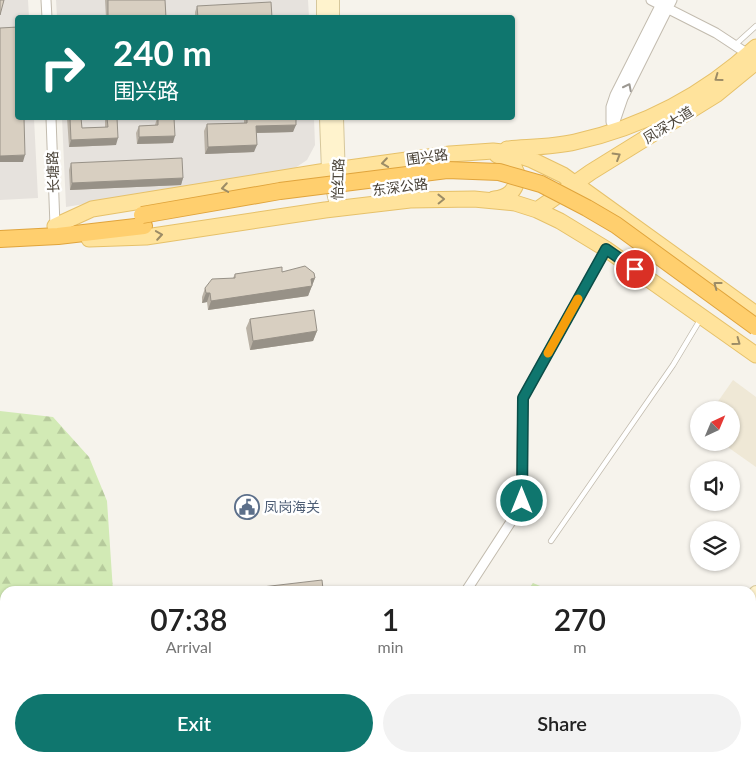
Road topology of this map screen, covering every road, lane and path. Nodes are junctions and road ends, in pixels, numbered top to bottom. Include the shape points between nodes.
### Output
1 (46, 0) edge
2 (323, 0) edge
3 (333, 0) edge
4 (651, 0) edge
5 (666, 3) edge
6 (47, 15) edge
7 (323, 15) edge
8 (334, 15) edge
9 (756, 26) edge
10 (735, 46) junction
11 (753, 54) edge
12 (51, 120) edge
13 (326, 120) edge
14 (337, 120) edge
15 (611, 133) junction
16 (574, 143) junction
17 (473, 152) junction
18 (548, 167) junction
19 (333, 170) junction
20 (576, 183) junction
21 (492, 199) junction
22 (337, 208) junction
23 (537, 210) junction
24 (143, 220) junction
25 (0, 229) edge
26 (56, 231) junction
27 (0, 239) edge
28 (606, 249) junction
29 (756, 314) edge
30 (702, 317) junction
31 (756, 327) edge
32 (756, 340) edge
33 (756, 355) edge
34 (551, 541) dead end
35 (469, 586) edge

1 - 6 street
2 - 7 street
3 - 8 street
4 - 5 street
5 - 10 street
5 - 15 street via 623,98
9 - 10 lane
10 - 11 street
11 -> 15 main road, 凤深大道 via 667,110
20 -> 11 main road, 凤深大道 via 717,94
12 - 26 street, 长塘路
13 - 19 street, 怡红路
14 - 19 street, 怡红路
15 - 16 main road, 凤深大道
16 - 17 main road
16 - 18 main road via 558,152
17 - 18 main road, 围兴路 via 511,153
17 -> 19 main road, 围兴路
17 - 21 main road via 498,155 512,162 516,168 518,176 513,191 507,196
18 - 20 main road, 围兴路
18 - 23 main road
19 - 22 street, 怡红路
19 -> 26 main road, 围兴路 via 92,209
20 - 23 main road, 凤深大道
29 -> 20 main road, 围兴路
22 -> 21 main road via 410,200
21 - 23 main road
26 -> 22 main road via 91,239 146,237
23 - 28 main road
24 - 26 highway, 东深公路
24 - 31 highway, 东深公路, bridge via 280,191 447,170 499,172 541,184 616,225
24 - 32 highway, 东深公路 via 448,181 497,183 537,194 582,217
25 - 26 highway, 东深公路
26 - 27 highway, 东深公路
28 - 30 main road
28 - 35 street via 523,398 522,501
30 -> 33 main road
30 - 34 lane via 673,365

